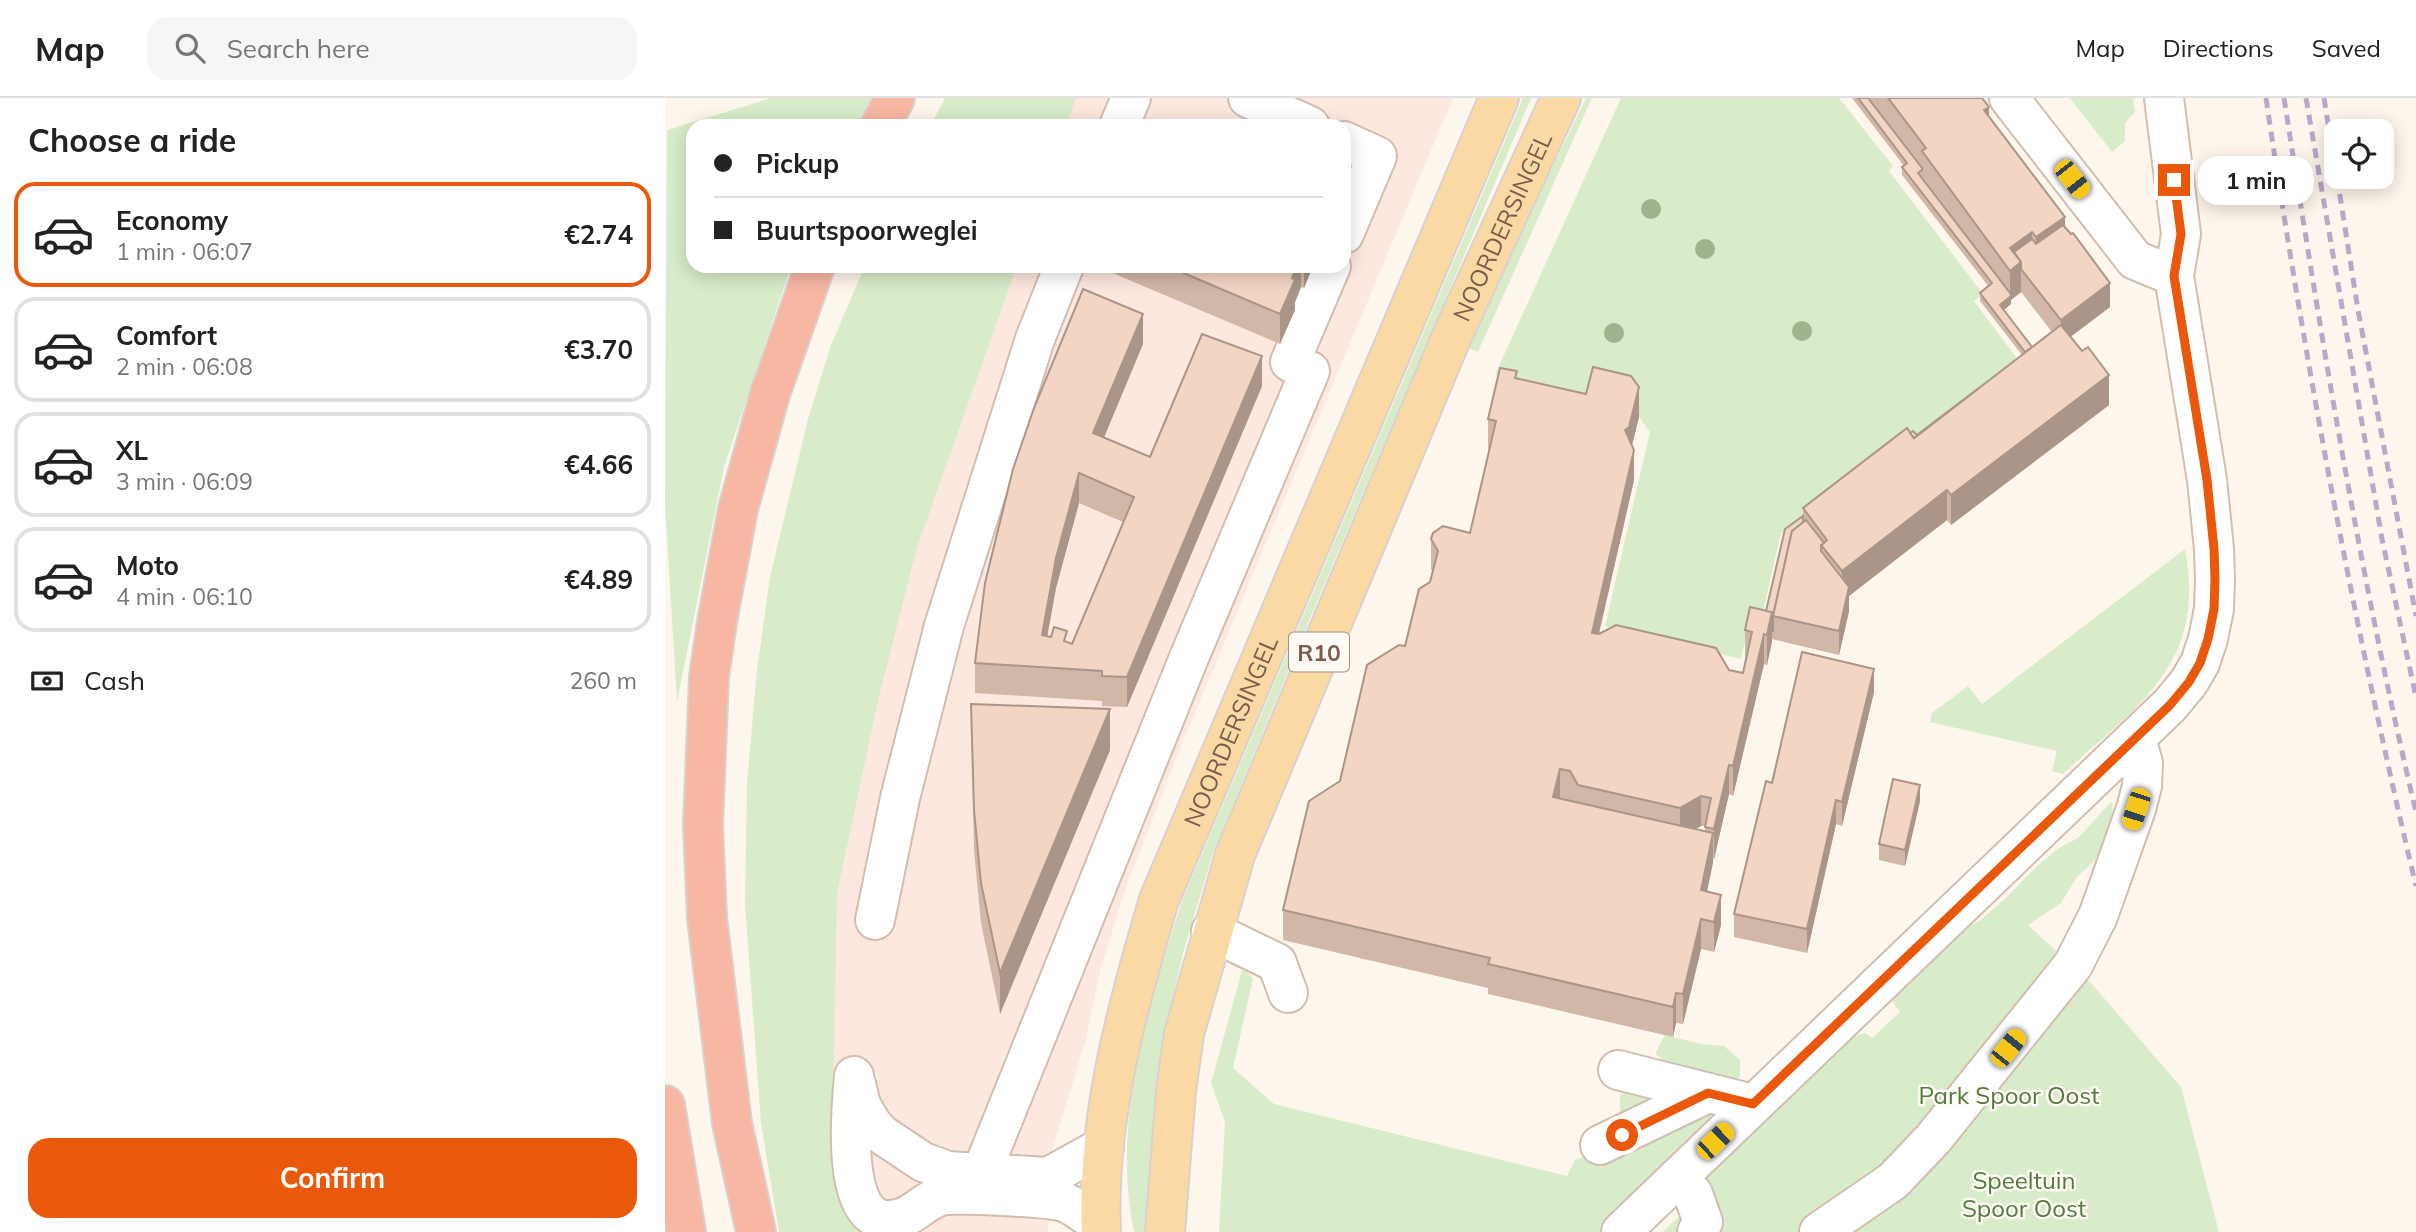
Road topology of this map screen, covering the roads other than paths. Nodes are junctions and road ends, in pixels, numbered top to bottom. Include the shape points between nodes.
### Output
1 (895, 98) edge
2 (1248, 98) edge
3 (1499, 98) edge
4 (1561, 98) edge
5 (2009, 98) edge
6 (2164, 98) edge
7 (884, 119) edge
8 (1294, 119) edge
9 (1351, 144) edge
10 (1351, 217) edge
11 (813, 273) edge
12 (1061, 273) edge
13 (1328, 273) edge
14 (2174, 276) junction
15 (2136, 738) junction
16 (875, 920) dead end
17 (1212, 931) junction
18 (1288, 993) dead end
19 (1618, 1070) dead end
20 (1708, 1093) junction
21 (1753, 1104) junction
22 (665, 1105) edge
23 (1600, 1145) dead end
24 (1104, 1146) junction
25 (900, 1148) junction
26 (981, 1174) junction
27 (855, 1176) junction
28 (1677, 1178) junction
29 (1100, 1229) edge
30 (686, 1232) edge
31 (755, 1232) edge
32 (1165, 1232) edge
33 (1621, 1232) edge
34 (1697, 1232) edge
35 (1819, 1232) edge

1 - 7 highway
2 - 8 street
3 - 24 main road, NOORDERSINGEL / R10 via 1159,900 1128,1012
4 - 17 main road, NOORDERSINGEL / R10 via 1453,336 1268,772 1234,855
5 - 14 street via 2135,260
6 - 14 street via 2181,234
9 - 10 street via 1377,156
11 - 31 highway via 770,394 738,509 709,677 703,825 708,918 732,1123
12 - 16 street via 1035,339 944,626 900,798
13 - 26 street via 1290,362 1310,371
14 - 15 street via 2207,480 2214,609 2200,663 2189,682
15 - 21 street
15 - 35 street via 2143,763 2136,809 2098,916 2073,965 1925,1148 1893,1181
17 - 18 street via 1277,963
17 - 32 main road, NOORDERSINGEL / R10 via 1184,1034 1175,1091
19 - 20 street
20 - 21 street
20 - 23 street
21 - 28 street
22 - 30 highway
24 - 26 street via 1048,1177
24 - 29 main road, NOORDERSINGEL / R10
25 - 26 street via 948,1171
25 - 27 street via 870,1151 860,1160
25 - 27 street via 872,1124 861,1105 854,1076 850,1108
27 - 29 street via 860,1203 884,1221 904,1219 941,1195 961,1195 1065,1202
28 - 33 street
28 - 34 street via 1693,1194 1703,1222

